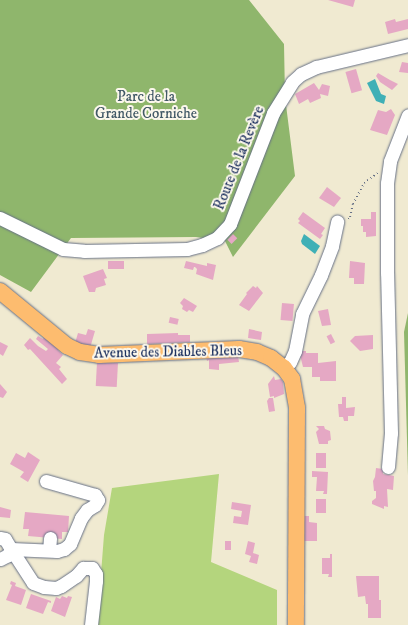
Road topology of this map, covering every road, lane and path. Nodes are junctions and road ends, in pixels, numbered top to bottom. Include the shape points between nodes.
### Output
1 (408, 45) edge
2 (408, 115) edge
3 (388, 177) junction
4 (0, 218) edge
5 (337, 222) joint
6 (0, 291) edge
7 (284, 368) junction
8 (388, 467) dead end
9 (46, 481) dead end
10 (0, 538) edge
11 (11, 549) junction
12 (0, 559) edge
13 (91, 625) edge
14 (296, 625) edge

1 - 4 street, Route de la Revère via 316,67 301,74 292,82 273,114 230,224 217,238 202,245 187,248 84,251 63,249
2 - 3 street via 390,161
3 - 5 path via 377,172 364,183 353,204 350,217 345,222
3 - 8 street via 387,273 392,433
5 - 7 street via 332,246 321,275 302,314 295,352
6 - 7 main road, Avenue des Diables Bleus via 67,346 80,352 99,355 239,349 257,352
7 - 14 main road, Avenue des Diables Bleus via 292,379 297,408
9 - 11 street via 95,495 98,500 81,518 70,544 64,549 49,544
10 - 11 street via 5,539
11 - 12 street via 8,555
11 - 13 street via 33,583 44,587 61,586 83,568 92,568 96,574 96,581

